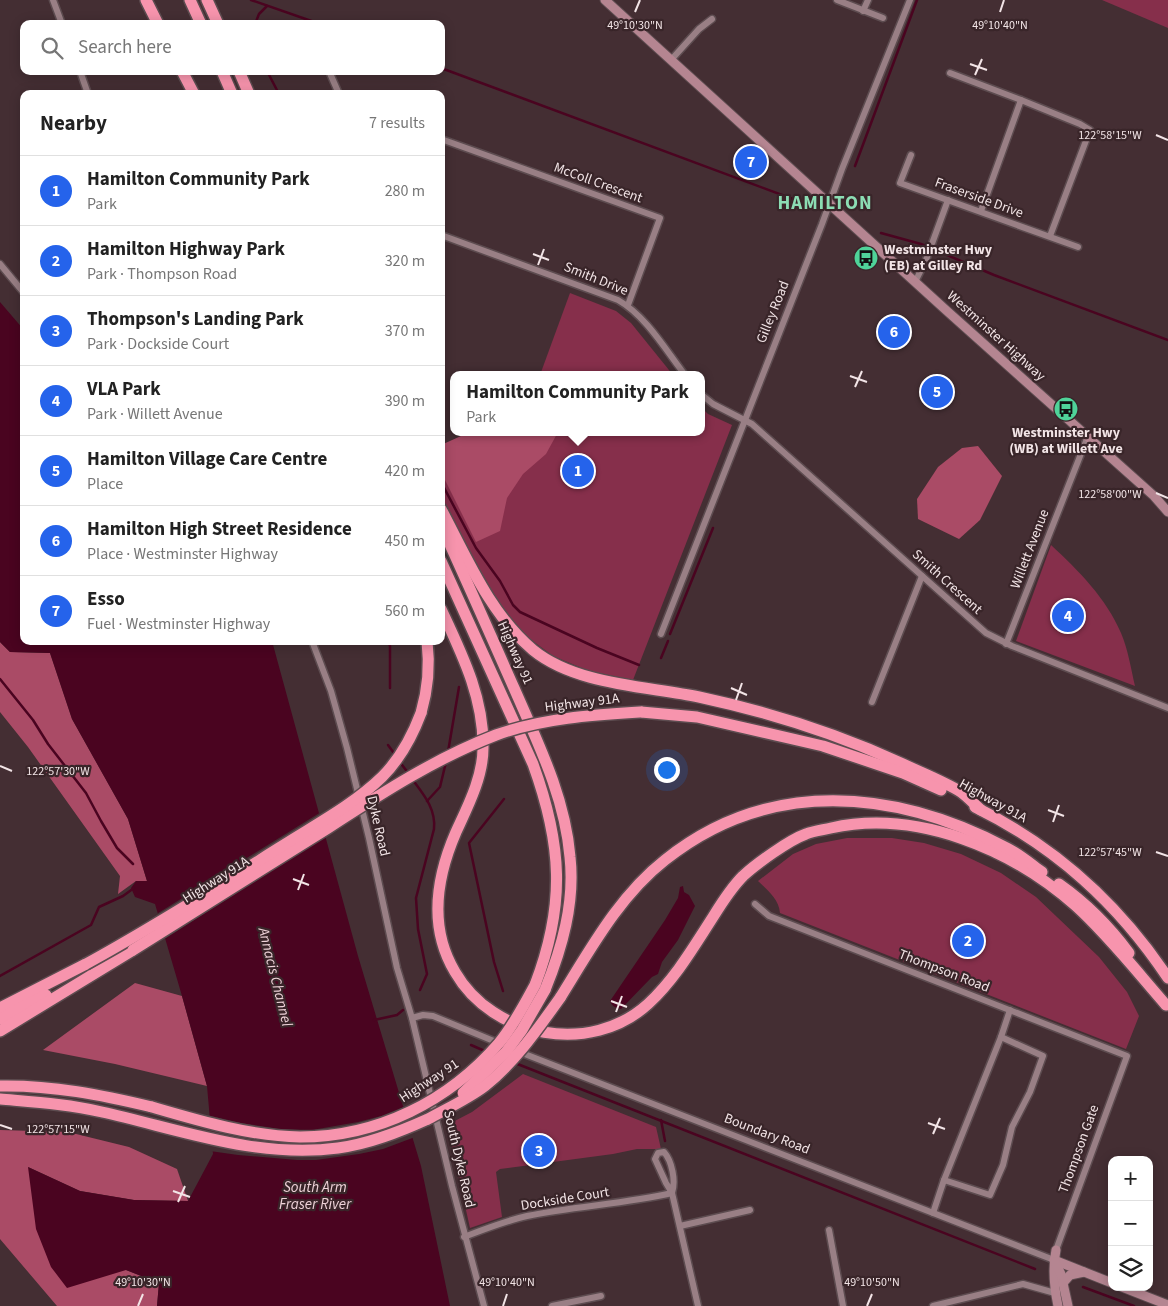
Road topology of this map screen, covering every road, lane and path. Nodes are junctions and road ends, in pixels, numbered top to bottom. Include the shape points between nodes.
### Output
1 (53, 0) edge
2 (146, 0) edge
3 (190, 0) edge
4 (605, 0) edge
5 (836, 0) edge
6 (868, 0) edge
7 (910, 0) edge
8 (209, 3) edge
9 (863, 11) junction
10 (712, 18) dead end
11 (883, 18) dead end
12 (60, 20) edge
13 (156, 20) edge
14 (198, 20) edge
15 (216, 20) edge
16 (671, 60) junction
17 (950, 73) dead end
18 (81, 75) edge
19 (184, 75) edge
20 (224, 75) edge
21 (241, 75) edge
22 (331, 75) edge
23 (87, 90) edge
24 (192, 90) edge
25 (230, 90) edge
26 (247, 90) edge
27 (337, 90) edge
28 (1021, 100) junction
29 (445, 140) edge
30 (911, 155) dead end
31 (948, 200) junction
32 (829, 204) junction
33 (980, 211) junction
34 (445, 235) edge
35 (1050, 236) junction
36 (1078, 246) dead end
37 (0, 264) edge
38 (915, 282) junction
39 (20, 288) edge
40 (628, 305) junction
41 (682, 371) edge
42 (705, 397) edge
43 (745, 419) junction
44 (1088, 436) junction
45 (1168, 512) edge
46 (445, 516) edge
47 (445, 534) edge
48 (445, 570) edge
49 (922, 576) junction
50 (445, 618) edge
51 (661, 634) dead end
52 (1006, 644) junction
53 (314, 645) edge
54 (428, 645) edge
55 (872, 702) dead end
56 (1168, 708) edge
57 (980, 810) junction
58 (755, 904) dead end
59 (93, 974) junction
60 (1168, 978) edge
61 (540, 988) junction
62 (0, 1008) edge
63 (1167, 1008) edge
64 (1010, 1010) junction
65 (412, 1018) junction
66 (0, 1019) edge
67 (0, 1031) edge
68 (1001, 1037) junction
69 (1127, 1056) joint
70 (0, 1086) edge
71 (0, 1099) edge
72 (29, 1102) junction
73 (0, 1107) edge
74 (443, 1110) junction
75 (944, 1180) junction
76 (672, 1193) junction
77 (750, 1210) dead end
78 (933, 1213) junction
79 (680, 1226) junction
80 (828, 1230) dead end
81 (464, 1237) junction
82 (1056, 1250) joint
83 (1054, 1260) junction
84 (1084, 1272) junction
85 (1108, 1281) edge
86 (1063, 1283) junction
87 (1132, 1291) edge
88 (1055, 1293) junction
89 (601, 1296) dead end
90 (1168, 1305) edge
91 (484, 1306) edge
92 (552, 1306) edge
93 (698, 1306) edge
94 (843, 1306) edge
95 (932, 1306) edge
96 (1058, 1306) edge
97 (1068, 1306) edge

1 - 12 street
2 - 13 highway
3 - 14 highway
4 - 16 main road, Westminster Highway
5 - 9 street
6 - 9 street
7 - 32 street, Gilley Road
8 - 15 highway
9 - 11 street
10 - 16 street
16 - 32 main road, Westminster Highway
17 - 28 street
18 - 23 street
19 - 24 highway
20 - 25 highway
21 - 26 highway
22 - 27 street
28 - 33 street
28 - 35 street via 1090,130
29 - 40 street, McColl Crescent via 660,218
30 - 31 street, Fraserside Drive via 900,183
31 - 33 street, Fraserside Drive
31 - 38 street
32 - 38 main road, Westminster Highway
32 - 43 street, Gilley Road
33 - 35 street, Fraserside Drive
34 - 40 street, Smith Drive via 580,284
35 - 36 street, Fraserside Drive
37 - 39 street
38 - 44 main road, Westminster Highway
40 - 41 street, Smith Drive
42 - 43 street
43 - 49 street, Smith Crescent
43 - 51 street, Gilley Road
44 - 45 main road, Westminster Highway
44 - 52 street, Willett Avenue
46 - 57 highway via 500,614 535,652 553,663 606,681 698,697 828,733 886,756 962,793
47 - 61 highway, Highway 91 via 544,756 565,820 571,858 566,925 557,960
48 - 61 highway, Highway 91 via 514,722 544,794 551,822 557,886 554,923
49 - 52 street, Smith Crescent via 986,633
49 - 55 street
50 - 63 highway via 475,688 484,750 476,785 445,860 436,916 443,946 461,982 479,1002 506,1020 534,1031 558,1034 588,1032 628,1018 647,1005 676,975 740,879 760,862 804,834 850,824 877,823 905,824 960,837 1038,877 1077,907
52 - 56 street, Smith Crescent
53 - 65 street, Dyke Road via 347,748 397,968
54 - 62 highway, bridge via 428,678 421,713 410,739 383,776 361,794 217,886 86,964
57 - 59 highway, Highway 91A, bridge via 904,773 823,746 697,717 641,712 579,716 541,723 498,734 414,774
57 - 60 highway, Highway 91A via 1042,847 1098,892 1128,923
58 - 64 street, Thompson Road via 769,916
59 - 66 highway
59 - 67 highway, Highway 91A
61 - 70 highway, Highway 91, bridge via 499,1042 472,1070 423,1106 370,1128 301,1137 260,1134 80,1091
61 - 74 highway, Highway 91, bridge via 522,1030 506,1052
63 - 74 highway, bridge via 1150,979 1113,932 1080,898 1009,848 942,819 886,805 846,800 808,801 768,808 730,821 695,839 664,861 634,890 610,920 531,1039 484,1087
64 - 68 street
64 - 69 street, Thompson Road
65 - 78 street, Boundary Road via 433,1016
65 - 81 street, South Dyke Road
68 - 75 street
68 - 75 street via 1043,1056 1030,1092 1012,1126 1003,1164 990,1195
69 - 82 street, Thompson Gate
71 - 72 highway
72 - 73 highway
72 - 74 highway, bridge via 77,1107 226,1142 302,1150 337,1148 374,1140 407,1129
75 - 78 street
76 - 76 street via 674,1186 669,1157 658,1152 656,1162
76 - 79 street
76 - 81 street, Dockside Court via 528,1216
77 - 79 street
78 - 83 street, Boundary Road
79 - 93 street
80 - 94 street
81 - 91 street, South Dyke Road
82 - 83 main road
83 - 84 main road, Boundary Road
83 - 86 main road
83 - 88 main road
84 - 85 main road, Boundary Road
84 - 86 main road via 1070,1274
86 - 97 main road
87 - 90 main road
88 - 95 street via 1023,1284
88 - 96 main road
89 - 92 street

